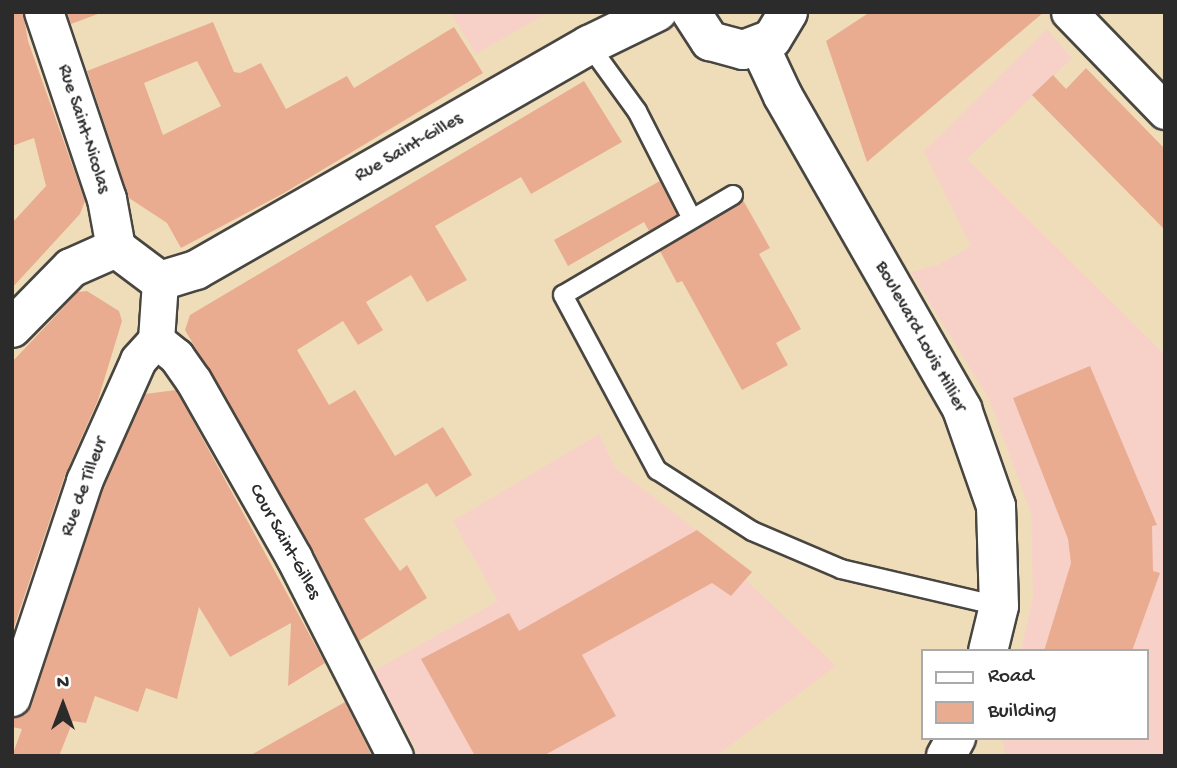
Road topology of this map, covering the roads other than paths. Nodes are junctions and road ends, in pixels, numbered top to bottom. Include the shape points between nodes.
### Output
1 (44, 12) edge
2 (657, 12) edge
3 (691, 12) edge
4 (788, 12) edge
5 (1069, 12) edge
6 (589, 45) junction
7 (760, 47) junction
8 (1165, 111) edge
9 (733, 195) dead end
10 (691, 217) junction
11 (116, 248) junction
12 (160, 281) junction
13 (12, 328) edge
14 (156, 340) junction
15 (999, 606) junction
16 (988, 649) edge
17 (12, 698) edge
18 (955, 740) edge
19 (395, 756) edge
20 (946, 756) edge

1 - 11 street, Rue Saint-Nicolas via 107,199
2 - 6 street, Rue Saint-Gilles
3 - 7 street via 698,29 726,49
4 - 7 street via 781,27
5 - 8 street
6 - 10 lane via 637,111
6 - 12 street, Rue Saint-Gilles via 196,270
7 - 15 street, Boulevard Louis Hillier via 783,96 962,409 996,506
9 - 10 lane
10 - 15 lane via 563,295 657,470 752,531 841,569
11 - 12 street
11 - 13 street via 71,268
12 - 14 street
14 - 17 street, Rue de Tilleur via 138,360 84,481
14 - 19 street, Cour Saint-Gilles via 176,356 193,380 294,558
15 - 16 street, Boulevard Louis Hillier
18 - 20 street

